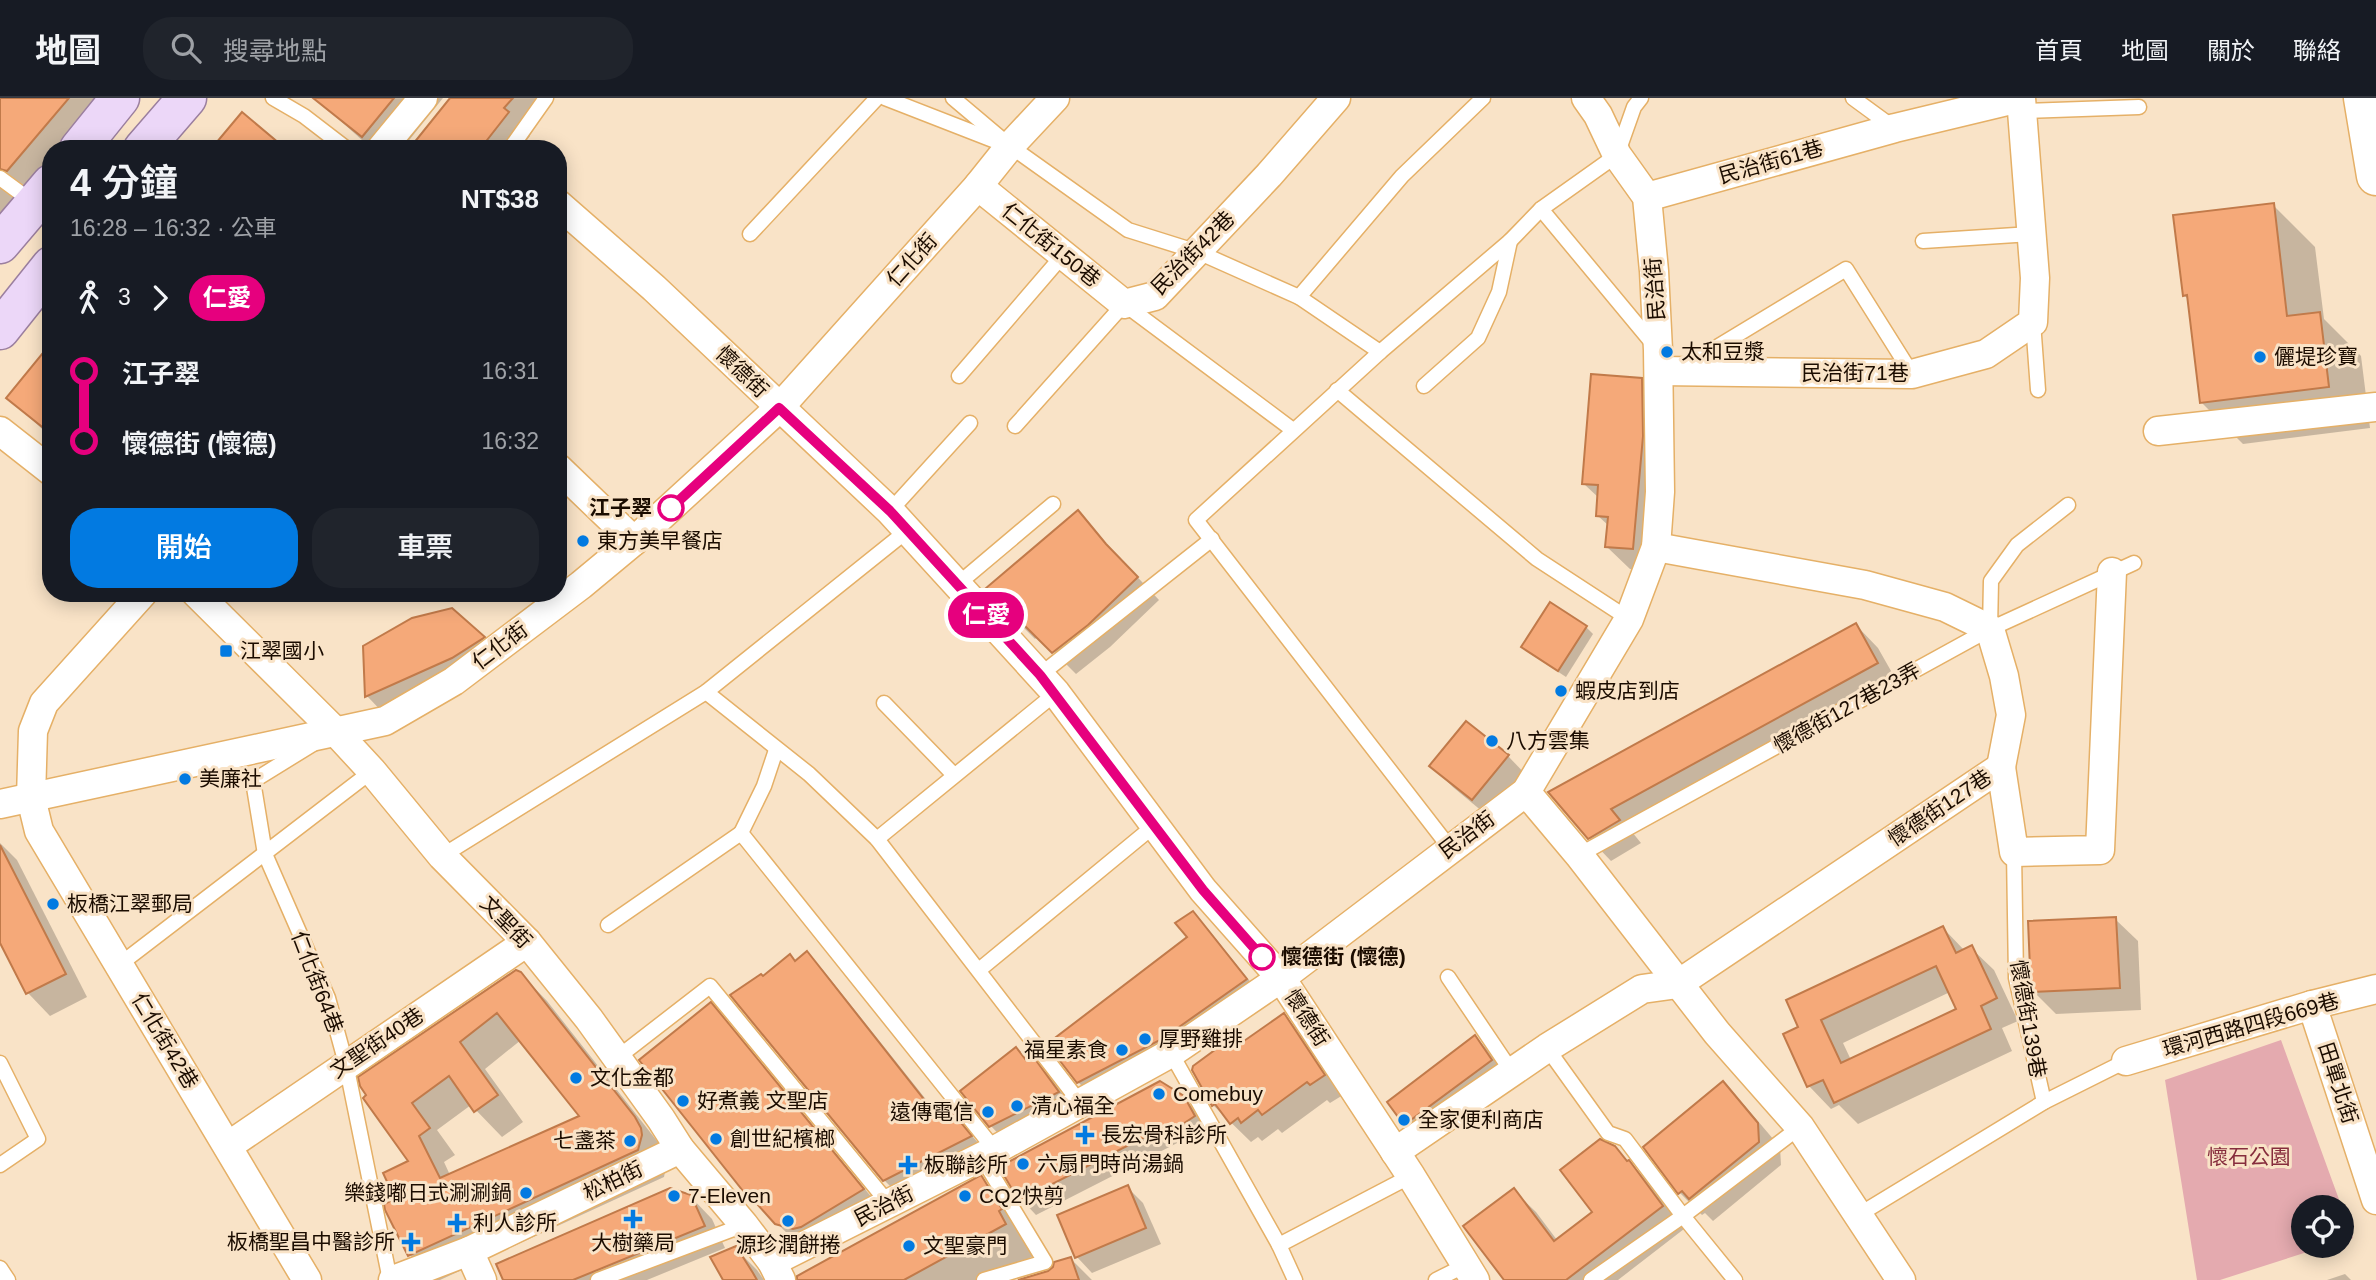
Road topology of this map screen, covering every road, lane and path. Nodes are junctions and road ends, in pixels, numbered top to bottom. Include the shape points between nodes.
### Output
1 (120, 98) edge
2 (187, 98) edge
3 (273, 98) edge
4 (423, 98) edge
5 (546, 98) edge
6 (877, 98) edge
7 (885, 98) edge
8 (953, 98) edge
9 (1055, 98) edge
10 (1336, 98) edge
11 (1483, 98) edge
12 (1586, 98) edge
13 (1641, 98) edge
14 (1853, 98) edge
15 (2363, 98) edge
16 (2021, 102) edge
17 (2139, 107) dead end
18 (1895, 128) junction
19 (86, 140) edge
20 (151, 140) edge
21 (335, 140) edge
22 (388, 140) edge
23 (516, 140) edge
24 (1010, 146) junction
25 (1617, 155) junction
26 (2376, 176) edge
27 (0, 178) edge
28 (978, 186) junction
29 (42, 194) edge
30 (42, 195) edge
31 (1647, 197) junction
32 (1541, 209) junction
33 (567, 212) edge
34 (750, 234) dead end
35 (2031, 234) junction
36 (1510, 241) junction
37 (1923, 241) dead end
38 (0, 244) edge
39 (1198, 252) junction
40 (1064, 254) junction
41 (42, 276) edge
42 (1299, 297) junction
43 (1124, 304) junction
44 (2033, 322) junction
45 (0, 330) edge
46 (1380, 352) junction
47 (1665, 364) junction
48 (1912, 374) junction
49 (959, 376) dead end
50 (1424, 386) dead end
51 (1337, 390) junction
52 (2038, 390) dead end
53 (2376, 407) edge
54 (779, 408) junction
55 (970, 423) dead end
56 (1015, 426) dead end
57 (1293, 430) junction
58 (0, 431) edge
59 (2158, 431) dead end
60 (42, 464) edge
61 (567, 477) edge
62 (1054, 503) dead end
63 (2068, 505) dead end
64 (899, 520) junction
65 (1212, 539) junction
66 (634, 541) junction
67 (1656, 547) junction
68 (2123, 567) joint
69 (958, 584) junction
70 (567, 596) edge
71 (135, 602) edge
72 (205, 602) edge
73 (560, 602) edge
74 (1629, 619) junction
75 (1990, 629) junction
76 (1048, 684) junction
77 (706, 692) junction
78 (884, 703) dead end
79 (335, 731) junction
80 (776, 750) junction
81 (2001, 767) junction
82 (372, 771) junction
83 (954, 775) junction
84 (1526, 792) junction
85 (32, 798) junction
86 (0, 804) edge
87 (1155, 825) junction
88 (741, 833) junction
89 (877, 839) junction
90 (1450, 848) junction
91 (2014, 852) junction
92 (265, 854) junction
93 (1579, 855) junction
94 (442, 856) junction
95 (608, 925) dead end
96 (527, 942) junction
97 (119, 965) junction
98 (979, 970) junction
99 (1448, 977) dead end
100 (1281, 978) junction
101 (1678, 984) junction
102 (2376, 989) edge
103 (2312, 1005) junction
104 (1547, 1048) junction
105 (1171, 1053) junction
106 (617, 1058) junction
107 (2126, 1061) joint
108 (0, 1063) edge
109 (346, 1063) junction
110 (1512, 1072) junction
111 (2043, 1102) junction
112 (1080, 1104) junction
113 (1800, 1127) junction
114 (228, 1146) junction
115 (680, 1149) junction
116 (1395, 1152) junction
117 (988, 1153) junction
118 (0, 1165) edge
119 (1411, 1176) junction
120 (2376, 1200) edge
121 (889, 1204) junction
122 (1860, 1214) junction
123 (1683, 1216) junction
124 (744, 1225) junction
125 (1279, 1245) junction
126 (469, 1251) junction
127 (0, 1269) edge
128 (776, 1271) edge
129 (1471, 1272) edge
130 (8, 1280) edge
131 (307, 1280) edge
132 (391, 1280) edge
133 (482, 1280) edge
134 (598, 1280) edge
135 (984, 1280) edge
136 (1295, 1280) edge
137 (1436, 1280) edge
138 (1591, 1280) edge
139 (1735, 1280) edge
140 (1901, 1280) edge

1 - 19 main road
2 - 20 main road
3 - 21 lane
4 - 22 street
5 - 23 lane
6 - 34 lane
7 - 24 lane
8 - 24 lane
9 - 24 street, 仁化街
10 - 39 street, 民治街42巷
11 - 42 lane via 1402,176
12 - 25 street
13 - 25 lane
14 - 18 lane
15 - 26 main road
16 - 17 lane
16 - 18 street, 民治街61巷
16 - 35 street
18 - 31 street, 民治街61巷
24 - 28 street, 仁化街
24 - 39 lane via 1128,230
25 - 31 street
25 - 32 lane
27 - 29 lane
28 - 40 street, 仁化街150巷
28 - 54 street, 仁化街
30 - 38 main road
31 - 47 street, 民治街
32 - 36 lane
32 - 47 lane
33 - 54 street, 懷德街
35 - 37 lane
35 - 44 street
36 - 46 lane
36 - 50 lane via 1499,292 1478,338
39 - 42 lane
39 - 43 street, 民治街42巷 via 1155,296
40 - 43 street, 仁化街150巷
40 - 49 lane
41 - 45 main road
42 - 46 lane
43 - 56 lane, 民治街42巷
43 - 57 lane
44 - 48 street, 民治街71巷 via 1986,354
44 - 52 lane
46 - 51 lane
47 - 48 street, 民治街71巷
47 - 48 lane via 1846,269
47 - 67 street, 民治街
51 - 57 lane
51 - 74 lane via 1537,559
53 - 59 street
54 - 64 street, 懷德街
54 - 66 street, 仁化街
55 - 64 lane
57 - 65 lane via 1196,520
58 - 60 street
61 - 66 street
62 - 69 lane
63 - 75 lane via 2017,545 1991,581
64 - 69 street, 懷德街
64 - 77 lane
65 - 76 lane
65 - 90 lane
66 - 70 street, 仁化街
67 - 74 street, 民治街
67 - 75 street via 1865,585 1945,607
68 - 75 lane, 懷德街127巷23弄
68 - 91 street via 2100,850
69 - 76 street, 懷德街
71 - 85 street, 仁化街42巷 via 44,703 33,730
72 - 79 street, 文聖街
73 - 79 street, 仁化街 via 454,681 385,721
74 - 84 street, 民治街
75 - 81 street via 2011,715
75 - 93 lane, 懷德街127巷23弄
76 - 83 lane
76 - 87 street, 懷德街
77 - 80 lane
77 - 94 lane
78 - 83 lane
79 - 82 street, 文聖街
79 - 85 street, 仁化街
79 - 92 lane, 仁化街64巷 via 253,781
80 - 88 lane
80 - 89 lane via 809,774
81 - 91 street, 懷德街127巷
81 - 101 street, 懷德街127巷
82 - 92 lane
82 - 94 street, 文聖街
83 - 89 lane
84 - 90 street, 民治街
84 - 93 street
85 - 86 street, 仁化街
85 - 97 street, 仁化街42巷 via 39,831
87 - 98 lane
87 - 100 street, 懷德街 via 1203,890
88 - 95 lane
88 - 117 lane
89 - 98 lane
90 - 100 street, 民治街
91 - 111 lane, 懷德街139巷 via 2016,978
92 - 97 lane
92 - 109 lane, 仁化街64巷 via 328,999
93 - 101 street
94 - 96 street, 文聖街
96 - 106 street, 文聖街
96 - 109 street, 文聖街40巷
97 - 114 street, 仁化街42巷
98 - 112 lane
99 - 110 lane
100 - 105 street, 民治街
100 - 116 street, 懷德街
101 - 104 street, 懷德街127巷 via 1642,989
101 - 113 street
102 - 103 street, 環河西路四段669巷
103 - 107 street, 環河西路四段669巷
103 - 120 street, 田單北街
104 - 110 street, 懷德街127巷
104 - 123 lane via 1608,1133 1625,1139
105 - 112 street, 民治街
105 - 125 lane
106 - 115 street, 文聖街
106 - 121 lane via 710,986
107 - 111 lane
108 - 118 lane via 38,1139
109 - 114 street, 文聖街40巷
109 - 132 lane, 仁化街64巷
110 - 116 street, 懷德街127巷
111 - 122 lane
112 - 117 street, 民治街
113 - 122 street
113 - 123 lane
114 - 131 street, 仁化街42巷
115 - 124 street, 文聖街
115 - 126 street, 松柏街
116 - 119 street, 懷德街
117 - 121 street, 民治街
117 - 135 lane via 1045,1262
119 - 125 lane
119 - 129 street, 懷德街
121 - 128 street, 民治街
122 - 140 street
123 - 138 lane
123 - 139 lane
124 - 128 street, 文聖街
124 - 134 lane
125 - 136 lane
126 - 132 street, 松柏街
126 - 133 street
127 - 130 lane
129 - 137 lane

